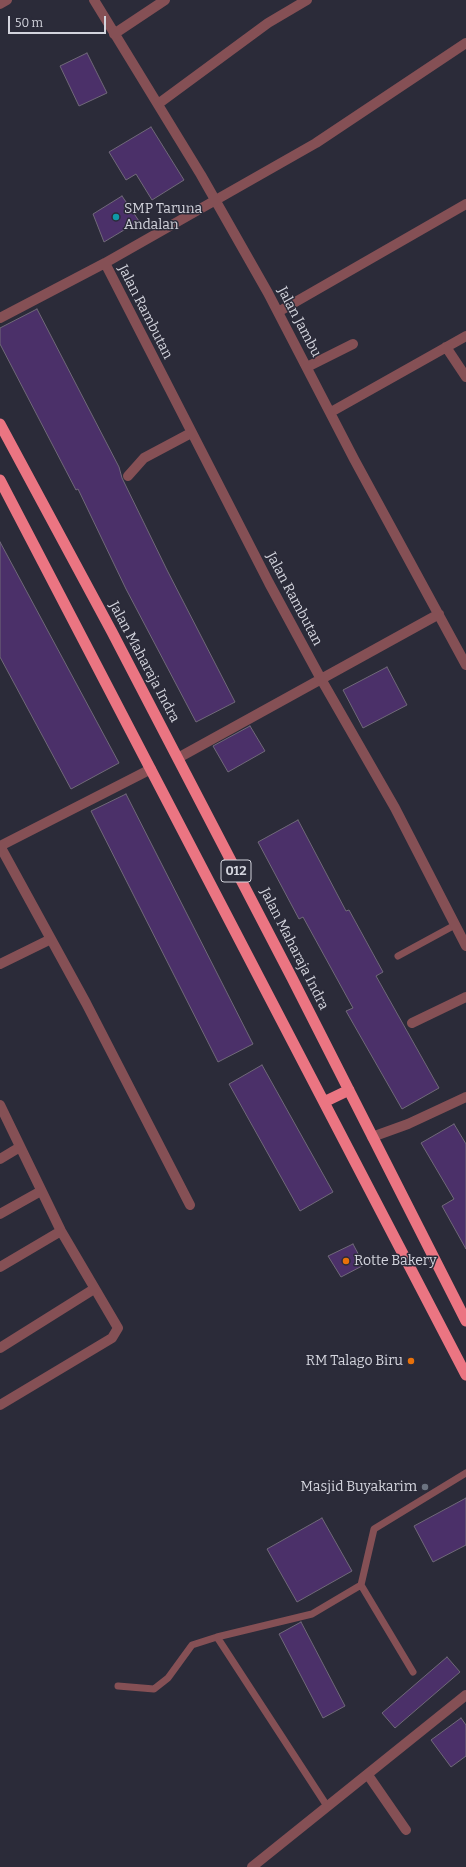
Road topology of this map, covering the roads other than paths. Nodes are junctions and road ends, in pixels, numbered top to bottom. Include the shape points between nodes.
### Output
1 (7, 0) edge
2 (94, 0) edge
3 (165, 0) edge
4 (307, 0) edge
5 (0, 4) edge
6 (114, 34) junction
7 (466, 43) edge
8 (158, 104) junction
9 (215, 199) junction
10 (466, 204) edge
11 (105, 263) junction
12 (278, 312) junction
13 (0, 318) edge
14 (466, 336) edge
15 (353, 344) dead end
16 (446, 348) junction
17 (307, 367) junction
18 (466, 377) edge
19 (331, 412) junction
20 (0, 424) edge
21 (191, 433) junction
22 (128, 476) dead end
23 (0, 480) edge
24 (439, 614) junction
25 (462, 649) edge
26 (466, 665) edge
27 (321, 679) junction
28 (178, 758) junction
29 (151, 769) junction
30 (460, 927) edge
31 (51, 939) junction
32 (466, 946) edge
33 (398, 956) dead end
34 (0, 964) edge
35 (466, 997) edge
36 (412, 1023) dead end
37 (350, 1090) junction
38 (466, 1097) edge
39 (324, 1102) junction
40 (0, 1105) edge
41 (372, 1137) junction
42 (20, 1147) junction
43 (0, 1158) edge
44 (41, 1191) junction
45 (190, 1205) dead end
46 (0, 1214) edge
47 (61, 1231) junction
48 (0, 1267) edge
49 (94, 1289) junction
50 (464, 1314) edge
51 (0, 1348) edge
52 (466, 1375) edge
53 (0, 1406) edge
54 (466, 1473) edge
55 (361, 1584) junction
56 (217, 1637) junction
57 (413, 1672) dead end
58 (118, 1686) dead end
59 (466, 1695) edge
60 (368, 1775) junction
61 (327, 1806) junction
62 (406, 1830) dead end
63 (252, 1867) edge

1 - 5 street
2 - 6 street, Jalan Jambu
3 - 6 street
4 - 8 street via 268,23
6 - 8 street, Jalan Jambu
7 - 9 street via 316,143
8 - 9 street, Jalan Jambu
9 - 11 street
9 - 12 street, Jalan Jambu
10 - 12 street
11 - 13 street
11 - 21 street, Jalan Rambutan
12 - 17 street, Jalan Jambu
14 - 16 street
15 - 17 street
16 - 18 street
16 - 19 street
17 - 19 street, Jalan Jambu
19 - 24 street, Jalan Jambu
20 - 28 highway, Jalan Maharaja Indra / 012
21 - 22 street via 144,458
21 - 27 street, Jalan Rambutan
23 - 29 highway, 012
24 - 25 street, Jalan Jambu
24 - 27 street
25 - 26 street, Jalan Jambu
27 - 28 street
27 - 30 street, Jalan Rambutan
28 - 37 highway, Jalan Maharaja Indra / 012
29 - 31 street via 0,846
29 - 39 highway, 012
30 - 32 street, Jalan Rambutan
30 - 33 lane
31 - 34 street
31 - 45 street
35 - 36 street
37 - 39 highway
37 - 41 highway, Jalan Maharaja Indra / 012
38 - 41 street via 408,1124
39 - 52 highway, 012
40 - 42 street
41 - 50 highway, Jalan Maharaja Indra / 012
42 - 43 street
42 - 44 street
44 - 46 street
44 - 47 street
47 - 48 street
47 - 49 street
49 - 51 street
49 - 53 street via 118,1328 112,1338
54 - 55 lane via 374,1529
55 - 56 lane via 312,1614
55 - 57 lane
56 - 58 lane via 192,1645 168,1678 154,1688
56 - 61 lane
59 - 60 street
60 - 61 street
60 - 62 street
61 - 63 street

